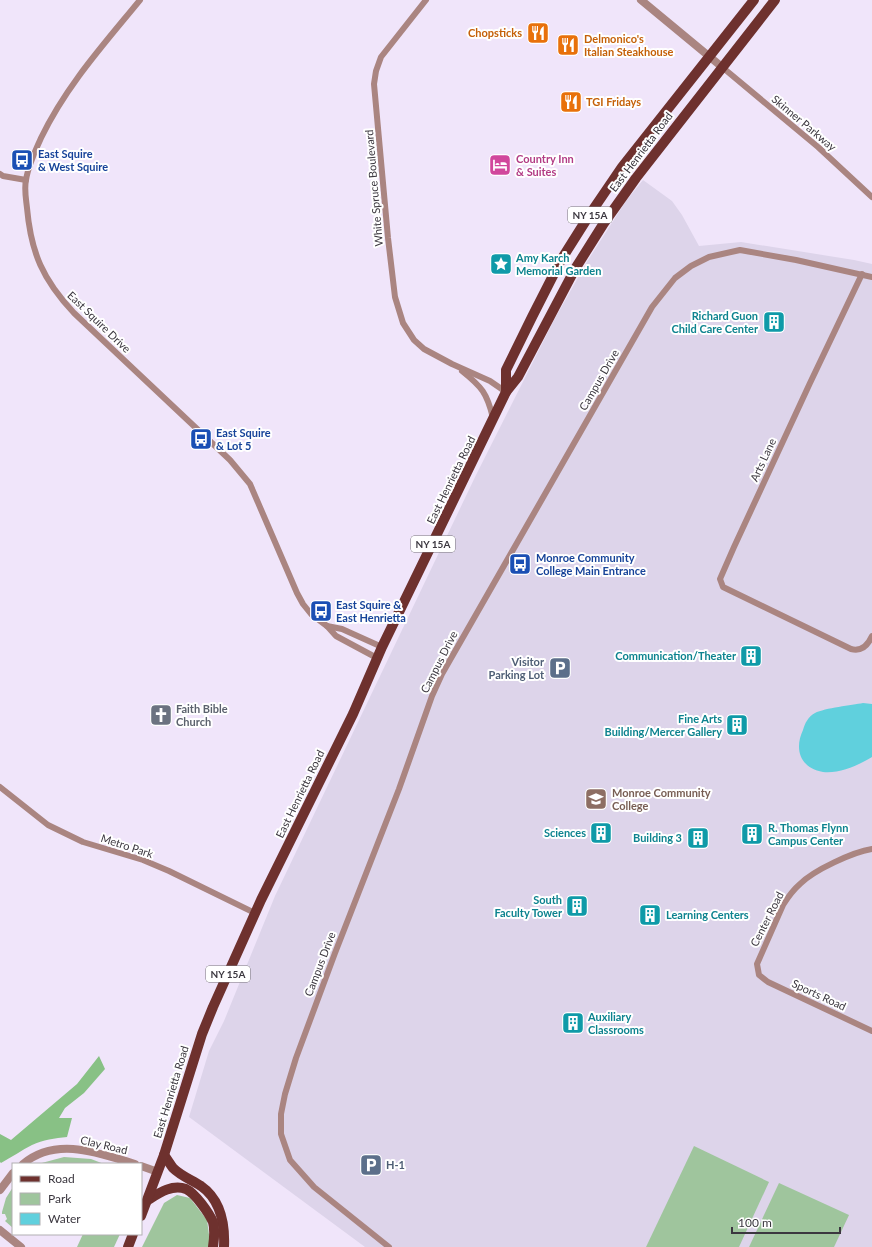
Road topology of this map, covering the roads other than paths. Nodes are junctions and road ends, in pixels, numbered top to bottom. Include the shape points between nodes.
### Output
1 (140, 0) edge
2 (426, 0) edge
3 (641, 0) edge
4 (754, 0) edge
5 (775, 0) edge
6 (709, 56) junction
7 (722, 67) junction
8 (0, 174) edge
9 (26, 180) junction
10 (872, 197) edge
11 (862, 274) junction
12 (872, 277) edge
13 (452, 364) junction
14 (506, 392) junction
15 (493, 419) junction
16 (327, 626) junction
17 (872, 636) edge
18 (382, 647) junction
19 (377, 658) junction
20 (0, 787) edge
21 (872, 849) edge
22 (255, 913) junction
23 (759, 975) joint
24 (872, 1031) edge
25 (164, 1155) junction
26 (25, 1163) edge
27 (132, 1163) edge
28 (142, 1166) edge
29 (158, 1172) junction
30 (12, 1174) edge
31 (0, 1190) edge
32 (148, 1200) junction
33 (142, 1214) edge
34 (0, 1230) edge
35 (134, 1235) edge
36 (21, 1247) edge
37 (128, 1247) edge
38 (213, 1247) edge
39 (224, 1247) edge
40 (388, 1247) edge

1 - 9 street, East Squire Drive via 80,74 58,106 37,147
2 - 13 street, White Spruce Boulevard via 381,57 374,84 395,297 399,312 408,333 420,346
3 - 6 street
4 - 6 main road, East Henrietta Road / NY 15A
5 - 7 main road, East Henrietta Road / NY 15A
6 - 7 street
6 - 14 main road, East Henrietta Road / NY 15A via 622,167 562,260 506,370
7 - 10 street, Skinner Parkway via 818,147
7 - 14 main road, East Henrietta Road / NY 15A via 604,223 575,269 518,377
8 - 9 street
9 - 16 street, East Squire Drive via 31,238 48,282 74,313 239,470 250,484 300,599 311,614
11 - 12 street, Campus Drive
11 - 17 street, Arts Lane via 720,579 723,587 851,649 857,651 863,648
11 - 40 street, Campus Drive via 740,250 700,261 675,278 652,307 442,674 298,1051 281,1114 281,1134 290,1160 314,1187
13 - 14 street, White Spruce Boulevard via 490,381
13 - 15 street, White Spruce Boulevard via 477,383 484,392
14 - 15 main road, East Henrietta Road / NY 15A
15 - 18 main road, East Henrietta Road / NY 15A
16 - 18 street, East Squire Drive via 342,629
16 - 19 street, East Squire Drive via 336,636
18 - 19 main road, East Henrietta Road / NY 15A
19 - 22 main road, East Henrietta Road / NY 15A via 353,714
20 - 22 street, Metro Park via 48,825 112,852 143,860 169,871
21 - 23 street, Center Road via 835,862 801,882 783,906 758,959
22 - 25 main road, East Henrietta Road / NY 15A via 202,1034
23 - 24 street, Sports Road via 768,982
25 - 29 main road, East Henrietta Road / NY 15A
25 - 39 main road via 174,1168 211,1194 221,1213 225,1234
26 - 27 street, Clay Road via 49,1150 62,1148 88,1150
28 - 29 street
29 - 32 main road, East Henrietta Road / NY 15A
30 - 31 street
32 - 33 main road, East Henrietta Road / NY 15A
32 - 38 main road via 164,1190 186,1189 196,1197 213,1223
34 - 36 street
35 - 37 main road

